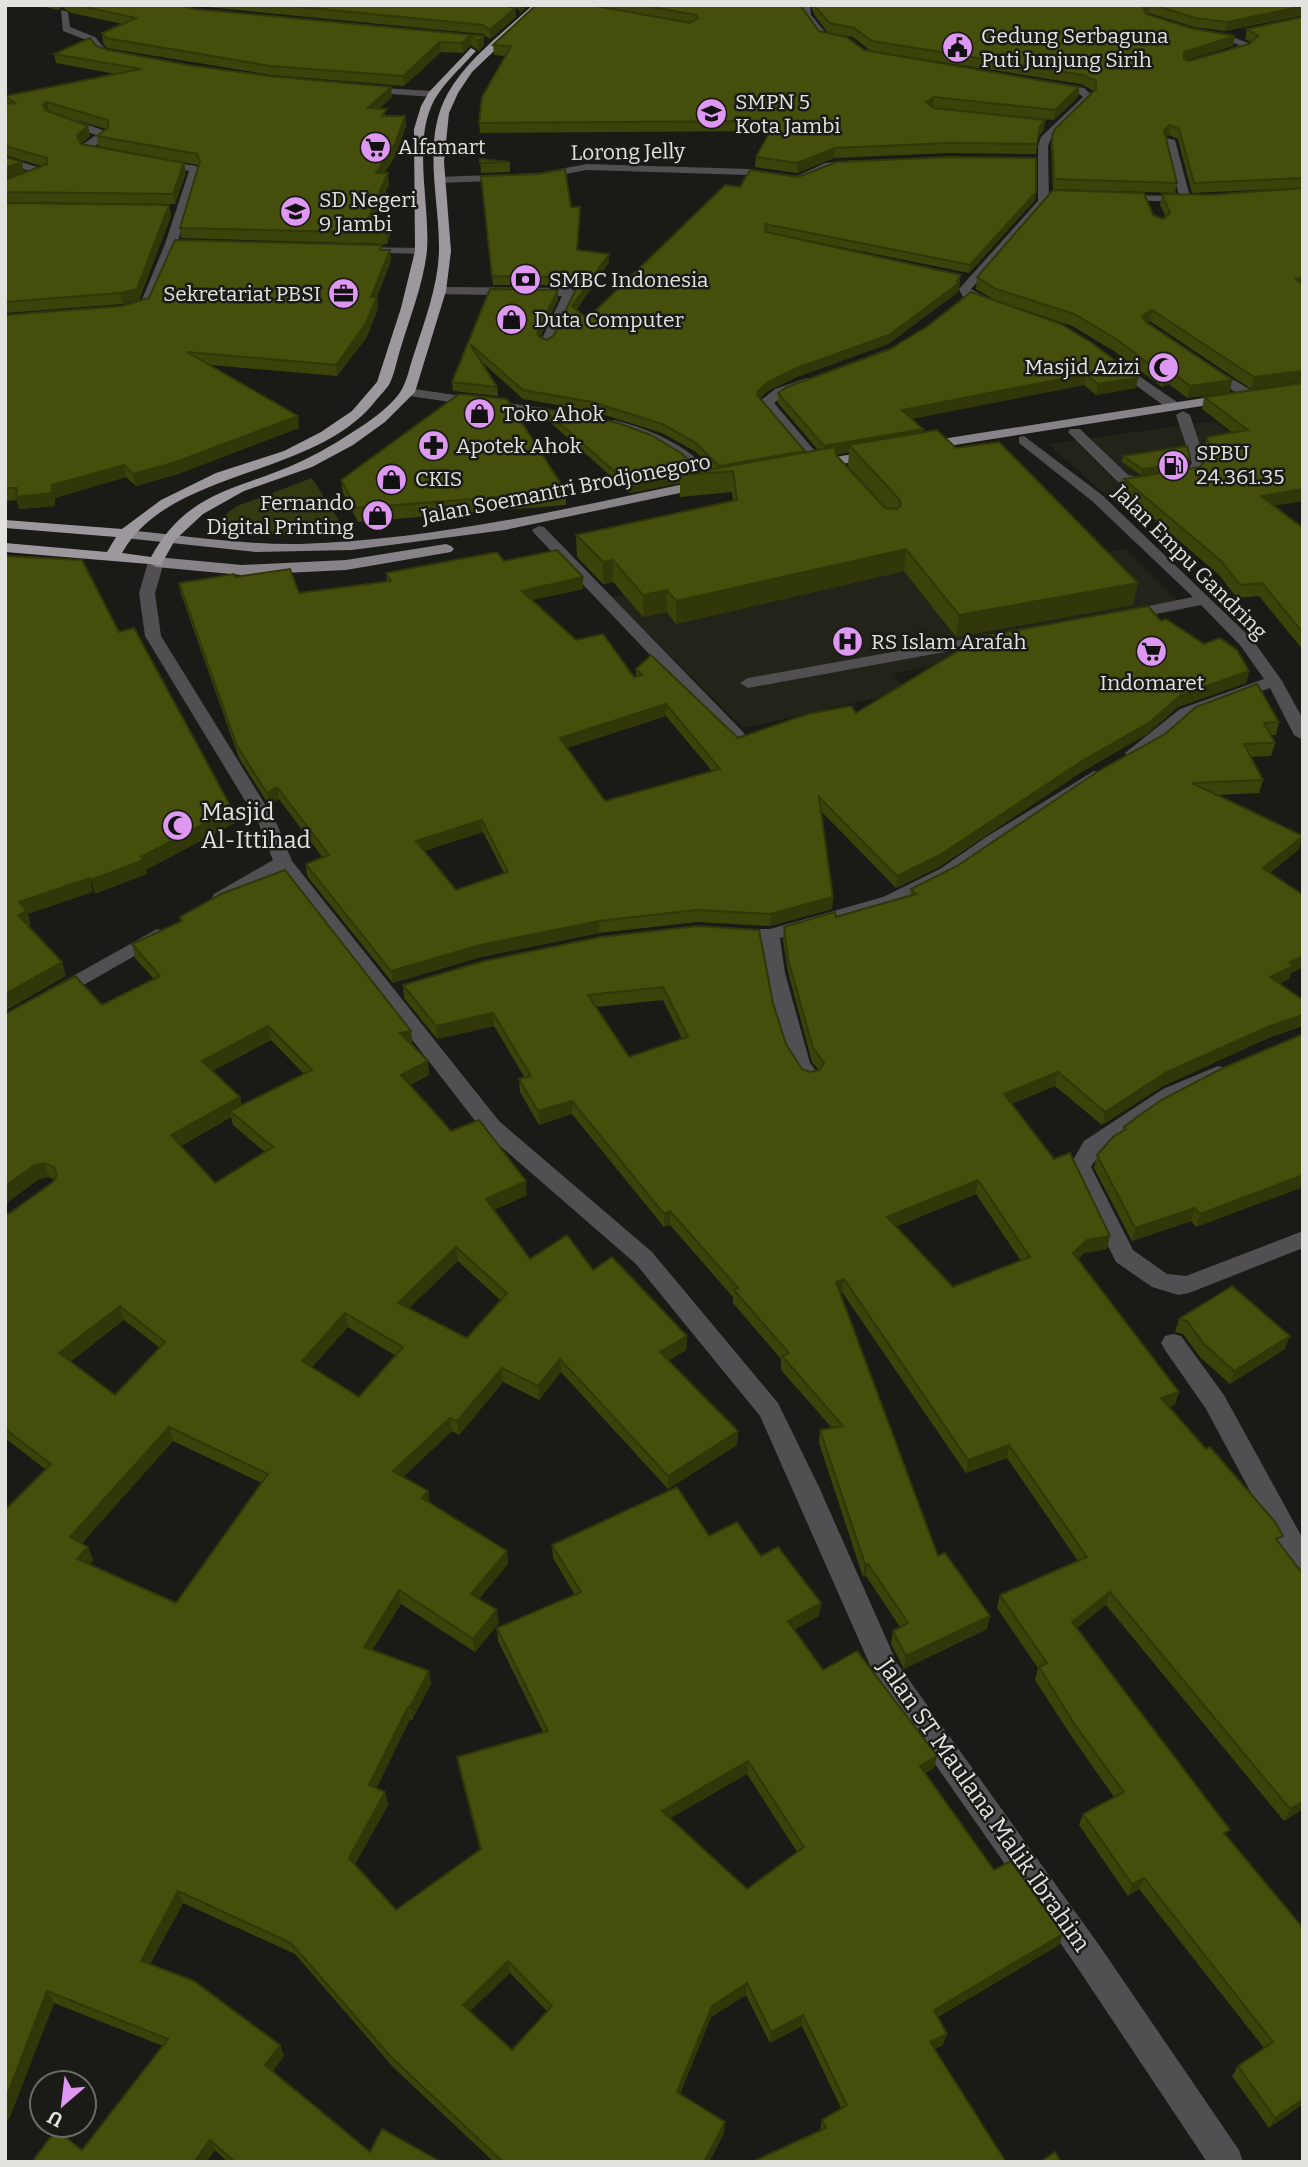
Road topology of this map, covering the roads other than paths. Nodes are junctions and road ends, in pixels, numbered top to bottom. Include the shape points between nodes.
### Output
1 (522, 5) edge
2 (538, 5) edge
3 (806, 5) edge
4 (64, 12) dead end
5 (1250, 32) edge
6 (1196, 34) edge
7 (1224, 37) junction
8 (842, 41) edge
9 (1216, 57) edge
10 (131, 58) edge
11 (1037, 85) edge
12 (354, 90) edge
13 (433, 94) junction
14 (426, 106) junction
15 (447, 106) junction
16 (52, 116) edge
17 (1170, 140) edge
18 (121, 157) edge
19 (5, 160) edge
20 (146, 160) edge
21 (875, 163) edge
22 (439, 180) junction
23 (18, 181) edge
24 (1045, 195) junction
25 (1059, 196) edge
26 (1111, 198) edge
27 (1149, 199) junction
28 (1185, 200) junction
29 (1206, 200) edge
30 (167, 210) edge
31 (181, 210) junction
32 (1154, 212) edge
33 (344, 249) edge
34 (421, 251) junction
35 (959, 277) edge
36 (973, 280) junction
37 (440, 291) junction
38 (1006, 309) edge
39 (110, 312) edge
40 (545, 343) edge
41 (1106, 357) edge
42 (1194, 358) edge
43 (818, 378) edge
44 (408, 392) junction
45 (1258, 397) joint
46 (1177, 410) junction
47 (1075, 432) junction
48 (1020, 436) junction
49 (905, 455) junction
50 (819, 464) junction
51 (720, 485) junction
52 (5, 524) edge
53 (539, 530) junction
54 (125, 534) junction
55 (169, 538) junction
56 (5, 547) edge
57 (111, 557) junction
58 (156, 562) junction
59 (1205, 600) junction
60 (1111, 617) edge
61 (1003, 637) edge
62 (1274, 681) junction
63 (748, 683) dead end
64 (1303, 735) edge
65 (737, 736) edge
66 (283, 862) junction
67 (199, 911) edge
68 (174, 925) edge
69 (709, 932) edge
70 (770, 935) junction
71 (5, 1023) edge
72 (1242, 1062) edge
73 (810, 1076) edge
74 (1303, 1239) edge
75 (1173, 1342) dead end
76 (1302, 1562) edge
77 (1227, 2162) edge

1 - 13 highway via 453,69
2 - 15 highway via 470,70
3 - 8 street via 807,15 824,37
4 - 10 street via 66,29 92,39 103,52
5 - 7 street
6 - 7 street
7 - 9 street via 1248,47
11 - 24 street via 1089,95 1051,125 1038,160
12 - 13 street
13 - 14 highway
14 - 15 highway
14 - 34 highway via 419,129
15 - 22 highway
16 - 18 street via 104,134 87,150
17 - 28 street
19 - 23 street via 43,172
20 - 31 street via 192,168
21 - 22 street, Lorong Jelly via 825,166 802,178 587,167 538,176
22 - 37 highway via 445,251
24 - 25 street
24 - 36 street
26 - 27 street
27 - 28 street
27 - 32 street
28 - 29 street
30 - 31 street
31 - 39 street via 178,244 146,304
33 - 34 street
34 - 54 highway via 383,383 357,414 289,454 221,476 166,503
35 - 36 street
36 - 38 street via 963,298
37 - 40 street via 570,292
37 - 44 highway
41 - 46 street
42 - 45 street
43 - 50 street via 766,402
44 - 51 street via 594,420 642,432 687,455
44 - 55 highway via 348,442 307,464 239,488 198,511
45 - 46 main road
46 - 47 main road
46 - 47 street via 1199,463 1192,474 1141,482 1123,479
46 - 48 main road
47 - 48 main road
48 - 49 main road
48 - 59 street, Jalan Empu Gandring via 1097,498
49 - 50 main road
49 - 50 main road via 797,473
51 - 53 main road, Jalan Soemantri Brodjonegoro
51 - 55 main road, Jalan Soemantri Brodjonegoro via 534,520 359,546 297,549
52 - 54 highway
53 - 58 main road, Jalan Soemantri Brodjonegoro via 346,565 242,570
53 - 65 street
54 - 55 main road, Jalan Soemantri Brodjonegoro
54 - 57 highway
55 - 58 highway
56 - 57 highway
57 - 58 highway
58 - 66 street, Jalan ST Maulana Malik Ibrahim via 147,593 153,636 267,821
59 - 60 street
59 - 62 street, Jalan Empu Gandring via 1246,642
61 - 63 street
62 - 64 street, Jalan Empu Gandring
62 - 70 street via 1186,713 1156,740 947,873 890,901
66 - 67 street
66 - 77 street, Jalan ST Maulana Malik Ibrahim via 399,991 491,1126 644,1258 769,1410 887,1672
68 - 71 street
69 - 70 street
70 - 73 street via 775,973 800,1065
72 - 74 street via 1170,1094 1092,1147 1080,1167 1124,1256 1160,1281 1189,1284
75 - 76 street via 1215,1402

